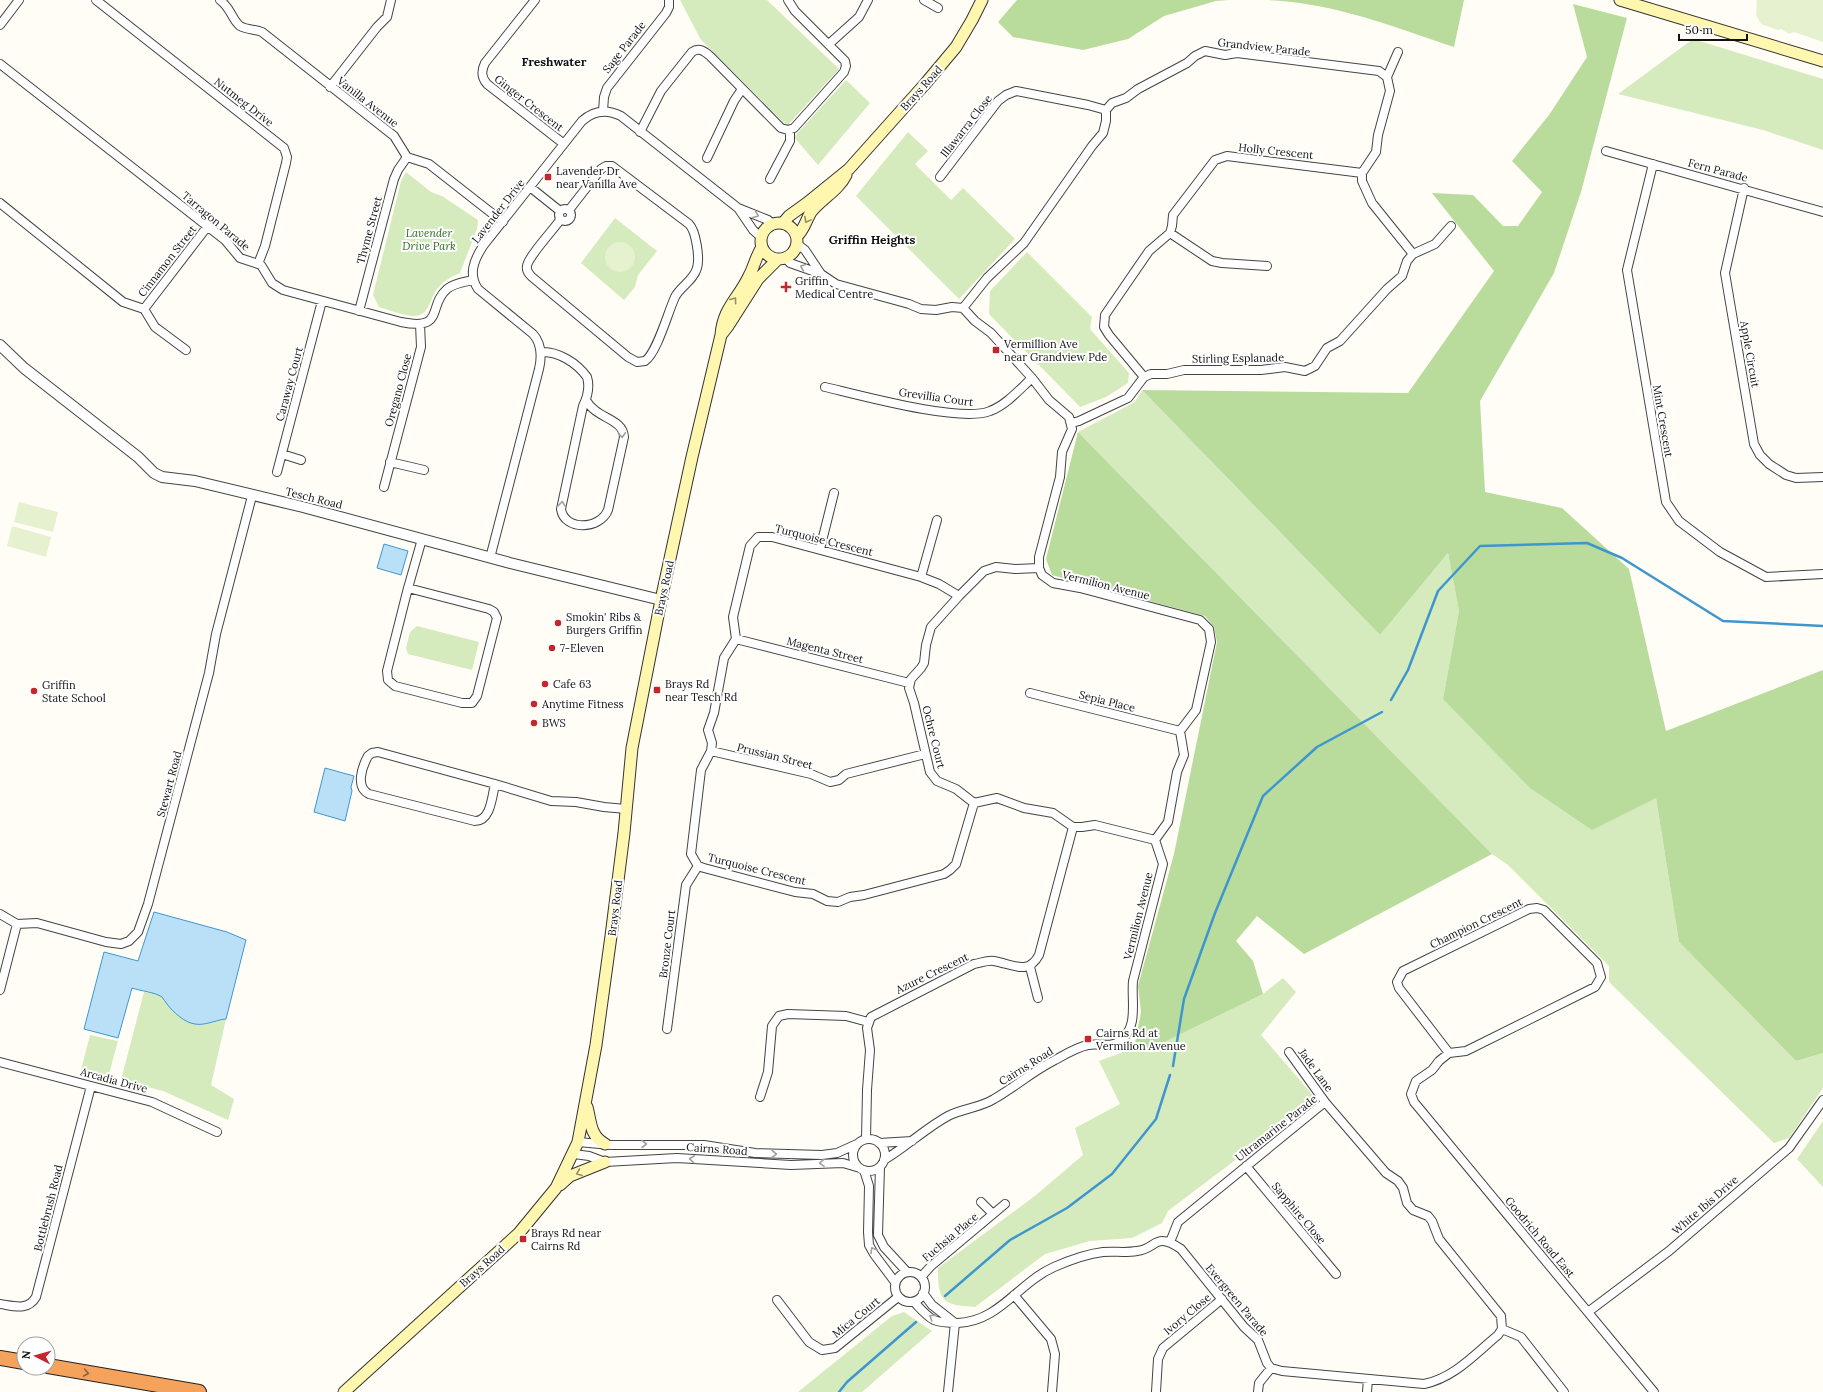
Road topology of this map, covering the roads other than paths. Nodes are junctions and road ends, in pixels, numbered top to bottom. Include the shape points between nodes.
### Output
1 (19, 0) edge
2 (96, 0) edge
3 (220, 0) edge
4 (391, 0) edge
5 (535, 0) edge
6 (669, 0) edge
7 (788, 0) edge
8 (868, 0) edge
9 (924, 0) edge
10 (982, 0) edge
11 (1620, 0) edge
12 (938, 8) dead end
13 (0, 24) edge
14 (829, 44) junction
15 (1398, 52) dead end
16 (1823, 60) edge
17 (0, 64) edge
18 (1387, 77) junction
19 (330, 87) junction
20 (742, 89) junction
21 (1106, 110) junction
22 (603, 111) junction
23 (790, 130) junction
24 (640, 132) junction
25 (564, 144) junction
26 (1606, 151) dead end
27 (407, 157) junction
28 (707, 158) dead end
29 (1653, 164) junction
30 (849, 169) junction
31 (1362, 173) junction
32 (940, 177) dead end
33 (770, 179) dead end
34 (530, 187) junction
35 (1744, 188) junction
36 (0, 203) edge
37 (738, 208) junction
38 (568, 210) junction
39 (560, 211) junction
40 (1823, 212) edge
41 (560, 220) junction
42 (503, 222) junction
43 (778, 224) junction
44 (1451, 226) dead end
45 (208, 227) junction
46 (1170, 233) junction
47 (797, 240) junction
48 (762, 243) junction
49 (1413, 254) junction
50 (782, 259) junction
51 (258, 264) junction
52 (1267, 266) dead end
53 (821, 274) junction
54 (473, 280) junction
55 (322, 300) junction
56 (963, 308) junction
57 (144, 309) junction
58 (359, 311) junction
59 (420, 324) junction
60 (721, 335) junction
61 (0, 345) edge
62 (186, 350) dead end
63 (541, 352) junction
64 (1144, 377) junction
65 (1032, 378) junction
66 (825, 387) dead end
67 (586, 400) junction
68 (595, 412) junction
69 (580, 420) junction
70 (1072, 423) junction
71 (282, 454) junction
72 (301, 460) dead end
73 (390, 462) junction
74 (424, 470) dead end
75 (277, 472) dead end
76 (1823, 477) edge
77 (384, 487) dead end
78 (834, 494) dead end
79 (252, 496) junction
80 (937, 520) dead end
81 (422, 539) junction
82 (820, 549) junction
83 (490, 558) junction
84 (1039, 568) junction
85 (1823, 574) edge
86 (921, 577) junction
87 (408, 588) junction
88 (959, 596) junction
89 (661, 600) junction
90 (736, 639) junction
91 (909, 683) junction
92 (1030, 693) dead end
93 (1180, 731) junction
94 (711, 751) junction
95 (925, 754) junction
96 (495, 784) junction
97 (974, 803) junction
98 (626, 809) junction
99 (1073, 827) junction
100 (1155, 840) junction
101 (698, 866) junction
102 (0, 914) edge
103 (17, 924) junction
104 (1030, 967) junction
105 (0, 990) edge
106 (1038, 998) dead end
107 (868, 1022) junction
108 (667, 1029) dead end
109 (1130, 1029) joint
110 (1289, 1052) dead end
111 (1449, 1053) junction
112 (0, 1062) edge
113 (91, 1086) junction
114 (760, 1097) dead end
115 (1823, 1100) edge
116 (1325, 1102) junction
117 (586, 1105) junction
118 (217, 1132) dead end
119 (866, 1139) junction
120 (578, 1142) junction
121 (913, 1142) junction
122 (879, 1143) junction
123 (605, 1144) junction
124 (858, 1144) junction
125 (574, 1154) junction
126 (605, 1162) junction
127 (882, 1164) junction
128 (1246, 1166) junction
129 (862, 1169) junction
130 (556, 1188) junction
131 (981, 1202) dead end
132 (1005, 1204) dead end
133 (993, 1214) junction
134 (1170, 1242) junction
135 (907, 1272) junction
136 (1336, 1274) dead end
137 (921, 1277) junction
138 (895, 1282) junction
139 (923, 1293) junction
140 (1014, 1295) junction
141 (898, 1297) junction
142 (1222, 1299) junction
143 (777, 1300) dead end
144 (914, 1302) junction
145 (0, 1304) edge
146 (1588, 1312) junction
147 (955, 1323) junction
148 (1502, 1329) junction
149 (0, 1358) edge
150 (16, 1361) edge
151 (56, 1367) edge
152 (1271, 1368) junction
153 (1368, 1379) junction
154 (199, 1392) edge
155 (344, 1392) edge
156 (948, 1392) edge
157 (1052, 1392) edge
158 (1156, 1392) edge
159 (1258, 1392) edge
160 (1367, 1392) edge
161 (1564, 1392) edge
162 (1654, 1392) edge

1 - 13 street
2 - 51 street, Nutmeg Drive via 284,148 286,164
3 - 19 street, Vanilla Avenue via 229,8 238,24 262,32
4 - 19 street via 385,19
5 - 25 street, Ginger Crescent via 485,64 483,76 487,84
6 - 22 street, Sage Parade via 666,13 607,88
7 - 14 street via 795,11
8 - 14 street via 858,17
9 - 12 street
10 - 30 main road, Brays Road via 964,33 942,64
11 - 16 main road
14 - 23 street via 845,61 845,70
15 - 18 street
17 - 45 street, Tarragon Parade
18 - 21 street, Grandview Parade via 1379,71 1205,51 1126,98 1112,103
18 - 31 street via 1390,91 1376,152
19 - 27 street, Vanilla Avenue via 394,136
20 - 23 street via 781,128
20 - 24 street via 710,56 703,51 694,50 661,91
20 - 28 street
21 - 32 street, Illawarra Close via 1016,91 1006,95 998,101
21 - 56 street via 1103,133 1024,243 987,278
22 - 24 street via 621,116
22 - 25 street, Lavender Drive via 586,117
23 - 33 street via 790,142
24 - 37 street
25 - 34 street, Lavender Drive
26 - 29 street, Fern Parade
27 - 42 street via 429,164
27 - 58 street, Thyme Street via 394,179
29 - 35 street, Fern Parade
29 - 85 street, Mint Crescent via 1627,270 1666,502 1679,521 1720,552 1766,577
30 - 43 main road, Brays Road
30 -> 47 main road, Brays Road via 842,182 810,213
31 - 46 street, Holly Crescent via 1227,156 1215,160 1174,215
31 - 49 street via 1362,181 1372,203
34 - 39 street
34 - 42 street, Lavender Drive
35 - 40 street, Fern Parade
35 - 76 street, Apple Circuit via 1725,273 1754,444 1760,455 1786,475 1796,478
36 - 57 street via 123,302
37 -> 43 street
37 - 48 street
38 - 39 street via 563,208
38 - 41 street via 570,219
38 - 41 street via 601,169 612,166 694,230 698,263 696,271 676,296 653,351 647,359 637,362 628,358 528,271 530,259
39 - 41 street
42 - 54 street, Lavender Drive via 475,260
43 - 47 main road via 792,228
43 - 48 main road via 764,232
44 - 49 street via 1435,244
45 - 51 street, Tarragon Parade via 228,243 240,258
45 - 57 street, Cinnamon Street
46 - 52 street via 1212,261
46 - 64 street via 1149,251 1105,315 1104,327 1109,335
47 - 50 main road via 793,253
47 - 53 street
48 - 50 main road via 769,256
60 -> 48 main road, Brays Road via 724,315 745,284
49 - 64 street, Stirling Esplanade via 1402,276 1340,341 1327,348 1315,366 1305,371 1285,367 1261,370 1184,370
53 -> 50 street
50 - 60 main road, Brays Road via 758,279
51 - 55 street via 279,288
53 - 56 street via 832,283 922,309 936,310 952,306
54 - 59 street via 447,288 432,317
54 - 63 street via 482,292 534,334
55 - 58 street
55 - 71 street, Caraway Court
56 - 65 street via 974,321 991,333
57 - 62 street via 155,327
58 - 59 street via 401,322
59 - 73 street, Oregano Close via 421,347
60 - 89 main road, Brays Road
61 - 79 street, Tesch Road via 24,368 138,457 154,473
63 - 67 street via 559,354 585,374 588,384
63 - 83 street via 539,369
64 - 70 street via 1128,398
65 - 66 street, Grevillia Court via 998,408 975,414 906,405
65 - 70 street via 1049,400 1065,412
67 - 68 street
67 - 69 street via 582,406
68 - 69 street
68 -> 69 street via 619,424 624,436 608,510 602,520 588,526 566,520 561,509
70 - 84 street via 1071,436 1062,452 1060,477 1039,557
71 - 72 street
71 - 75 street, Caraway Court
73 - 74 street
73 - 77 street, Oregano Close
78 - 82 street
79 - 81 street, Tesch Road
79 - 103 street, Stewart Road via 193,735 148,904 138,932 129,941 115,944 37,923
80 - 86 street
81 - 83 street, Tesch Road
81 - 87 street
82 - 86 street, Turquoise Crescent
82 - 90 street, Turquoise Crescent via 772,537 758,537 750,546 733,617
83 - 89 street, Tesch Road
84 - 88 street via 989,568
84 - 93 street, Vermilion Avenue via 1042,575 1053,583 1200,620 1209,629 1211,642 1196,710
86 - 88 street, Turquoise Crescent
87 - 87 street via 489,609 496,615 496,624 477,696 472,703 462,703 395,686 388,680 387,671
88 - 91 street via 931,627 924,663
89 - 98 main road, Brays Road via 632,748
90 - 91 street, Magenta Street
90 - 94 street via 724,658 714,714 708,730 712,743
91 - 95 street, Ochre Court via 908,688 914,703
92 - 93 street, Sepia Place
93 - 100 street via 1184,755 1177,772 1168,822
94 - 95 street, Prussian Street via 811,774 830,782 839,780 846,774
94 - 101 street, Turquoise Crescent via 701,770 692,842 691,854
95 - 97 street, Ochre Court via 930,772 937,781 956,789
96 - 96 street via 486,815 484,819 477,821 370,794 364,790 360,782 367,758 375,752
96 - 98 street via 551,801
97 - 99 street via 997,798 1024,808 1053,813
97 - 101 street, Turquoise Crescent via 956,864 950,870 944,874 838,902
98 - 117 main road, Brays Road via 611,936
99 - 100 street via 1095,824
99 - 104 street via 1039,955
100 - 109 street, Vermilion Avenue via 1163,864 1133,981
101 - 108 street, Bronze Court via 686,885
102 - 103 street
103 - 105 street
104 - 106 street
104 - 107 street, Azure Crescent via 1021,968 992,961 974,964 884,1009
107 - 114 street via 846,1016 779,1016 772,1026 768,1072
107 - 119 street via 870,1050 866,1090
109 - 121 street, Cairns Road via 1121,1041 1107,1046 1088,1045 1055,1060 993,1100 948,1116
110 - 116 street, Jade Lane
111 - 111 street, Champion Crescent via 1466,1051 1595,987 1601,977 1598,963 1544,910 1537,908 1529,909 1403,971 1397,982 1399,988
111 - 146 street, Goodrich Road East via 1416,1081 1411,1094 1414,1102
112 - 113 street, Arcadia Drive
113 - 118 street, Arcadia Drive via 152,1102
113 - 145 street, Bottlebrush Road via 36,1297 24,1307
115 - 146 street, White Ibis Drive via 1789,1148 1670,1251
116 - 128 street, Ultramarine Parade
116 - 148 street, Ultramarine Parade via 1386,1173 1398,1180 1407,1203 1413,1210 1428,1216 1432,1221 1439,1239 1501,1316
117 - 120 main road, Brays Road
117 - 123 main road via 593,1132 597,1140
119 - 122 street
119 - 124 street
120 - 123 street, Cairns Road
120 - 125 main road, Brays Road
121 - 122 street
121 - 127 street, Cairns Road
122 - 127 street via 884,1151
123 -> 124 street, Cairns Road via 704,1145 755,1153 822,1155 837,1153
124 - 129 street via 853,1157
125 - 126 street, Cairns Road
125 - 130 main road, Brays Road
129 -> 126 street, Cairns Road via 843,1163 791,1165 676,1158
126 -> 130 main road via 570,1176
127 - 129 street via 873,1170
127 - 135 street via 878,1235 884,1248
128 - 134 street, Ultramarine Parade via 1178,1222
128 - 136 street, Sapphire Close
138 -> 129 street via 869,1245 869,1186
130 - 155 main road, Brays Road via 519,1233
131 - 133 street, Fuchsia Place
132 - 133 street, Fuchsia Place
133 - 137 street, Fuchsia Place
134 - 140 street via 1157,1241 1140,1251 1103,1252 1077,1257 1052,1268
134 - 142 street, Evergreen Parade via 1181,1249
135 - 137 street
135 - 138 street
137 - 139 street
138 - 141 street
139 - 144 street
139 - 147 street via 932,1305
140 - 147 street via 989,1315 972,1322
140 - 157 street via 1051,1339 1055,1354
141 - 143 street, Mica Court via 835,1348 822,1350 809,1342
141 - 144 street via 905,1302
142 - 152 street, Evergreen Parade via 1258,1340
142 - 158 street, Ivory Close via 1163,1348 1158,1358
147 -> 144 street via 934,1320
146 - 162 street, Goodrich Road East
147 - 156 street
148 - 153 street via 1450,1375 1438,1381 1424,1384
148 - 161 street via 1521,1337
149 - 150 highway
151 -> 154 highway
152 - 153 street
152 - 159 street via 1259,1383
153 - 160 street

